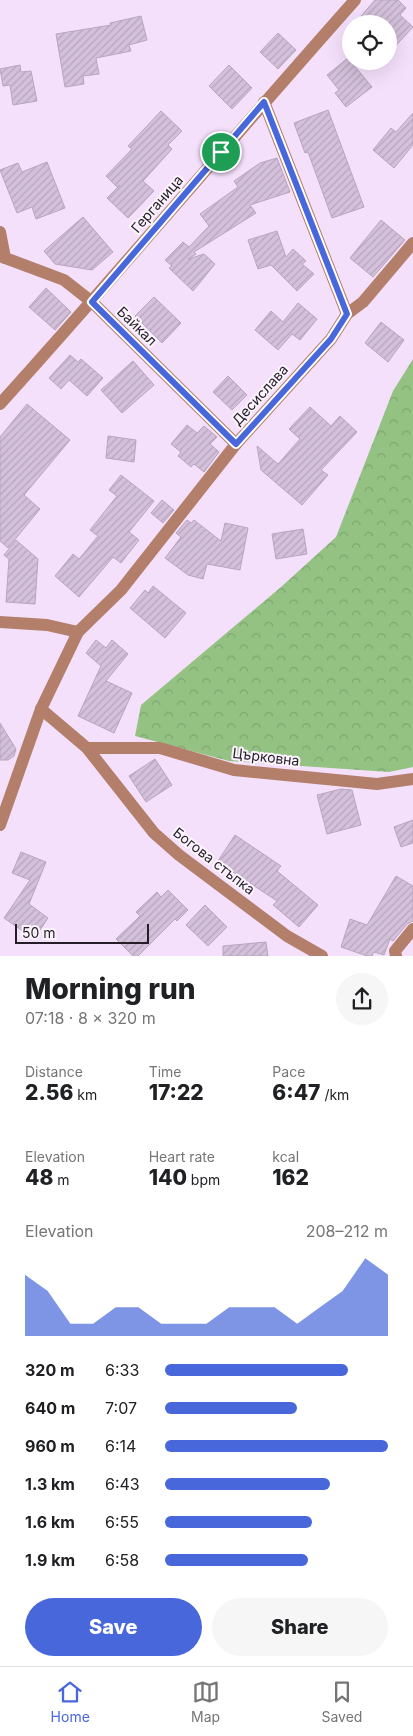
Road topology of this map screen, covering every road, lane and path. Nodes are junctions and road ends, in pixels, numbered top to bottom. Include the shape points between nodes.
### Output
1 (355, 0) edge
2 (264, 102) junction
3 (0, 232) edge
4 (413, 243) edge
5 (2, 257) edge
6 (92, 302) junction
7 (347, 314) junction
8 (0, 404) edge
9 (236, 444) junction
10 (0, 622) edge
11 (78, 632) junction
12 (41, 710) junction
13 (87, 748) junction
14 (413, 779) edge
15 (0, 825) edge
16 (413, 929) edge
17 (322, 956) edge
18 (396, 956) edge

1 - 2 street, Герганица
2 - 6 street, Герганица
2 - 7 street
3 - 5 street
4 - 7 street, Десислава via 363,302
5 - 6 street, Байкал via 64,280
6 - 8 street, Герганица
6 - 9 street, Байкал
7 - 9 street, Десислава via 331,339
9 - 11 street, Десислава via 121,590
10 - 11 street via 47,625
11 - 12 street
12 - 13 street, Богова стъпка
12 - 15 street
13 - 14 street, Църковна via 160,748 234,770 378,784
13 - 17 street, Богова стъпка via 154,833 288,936
16 - 18 street via 395,950

